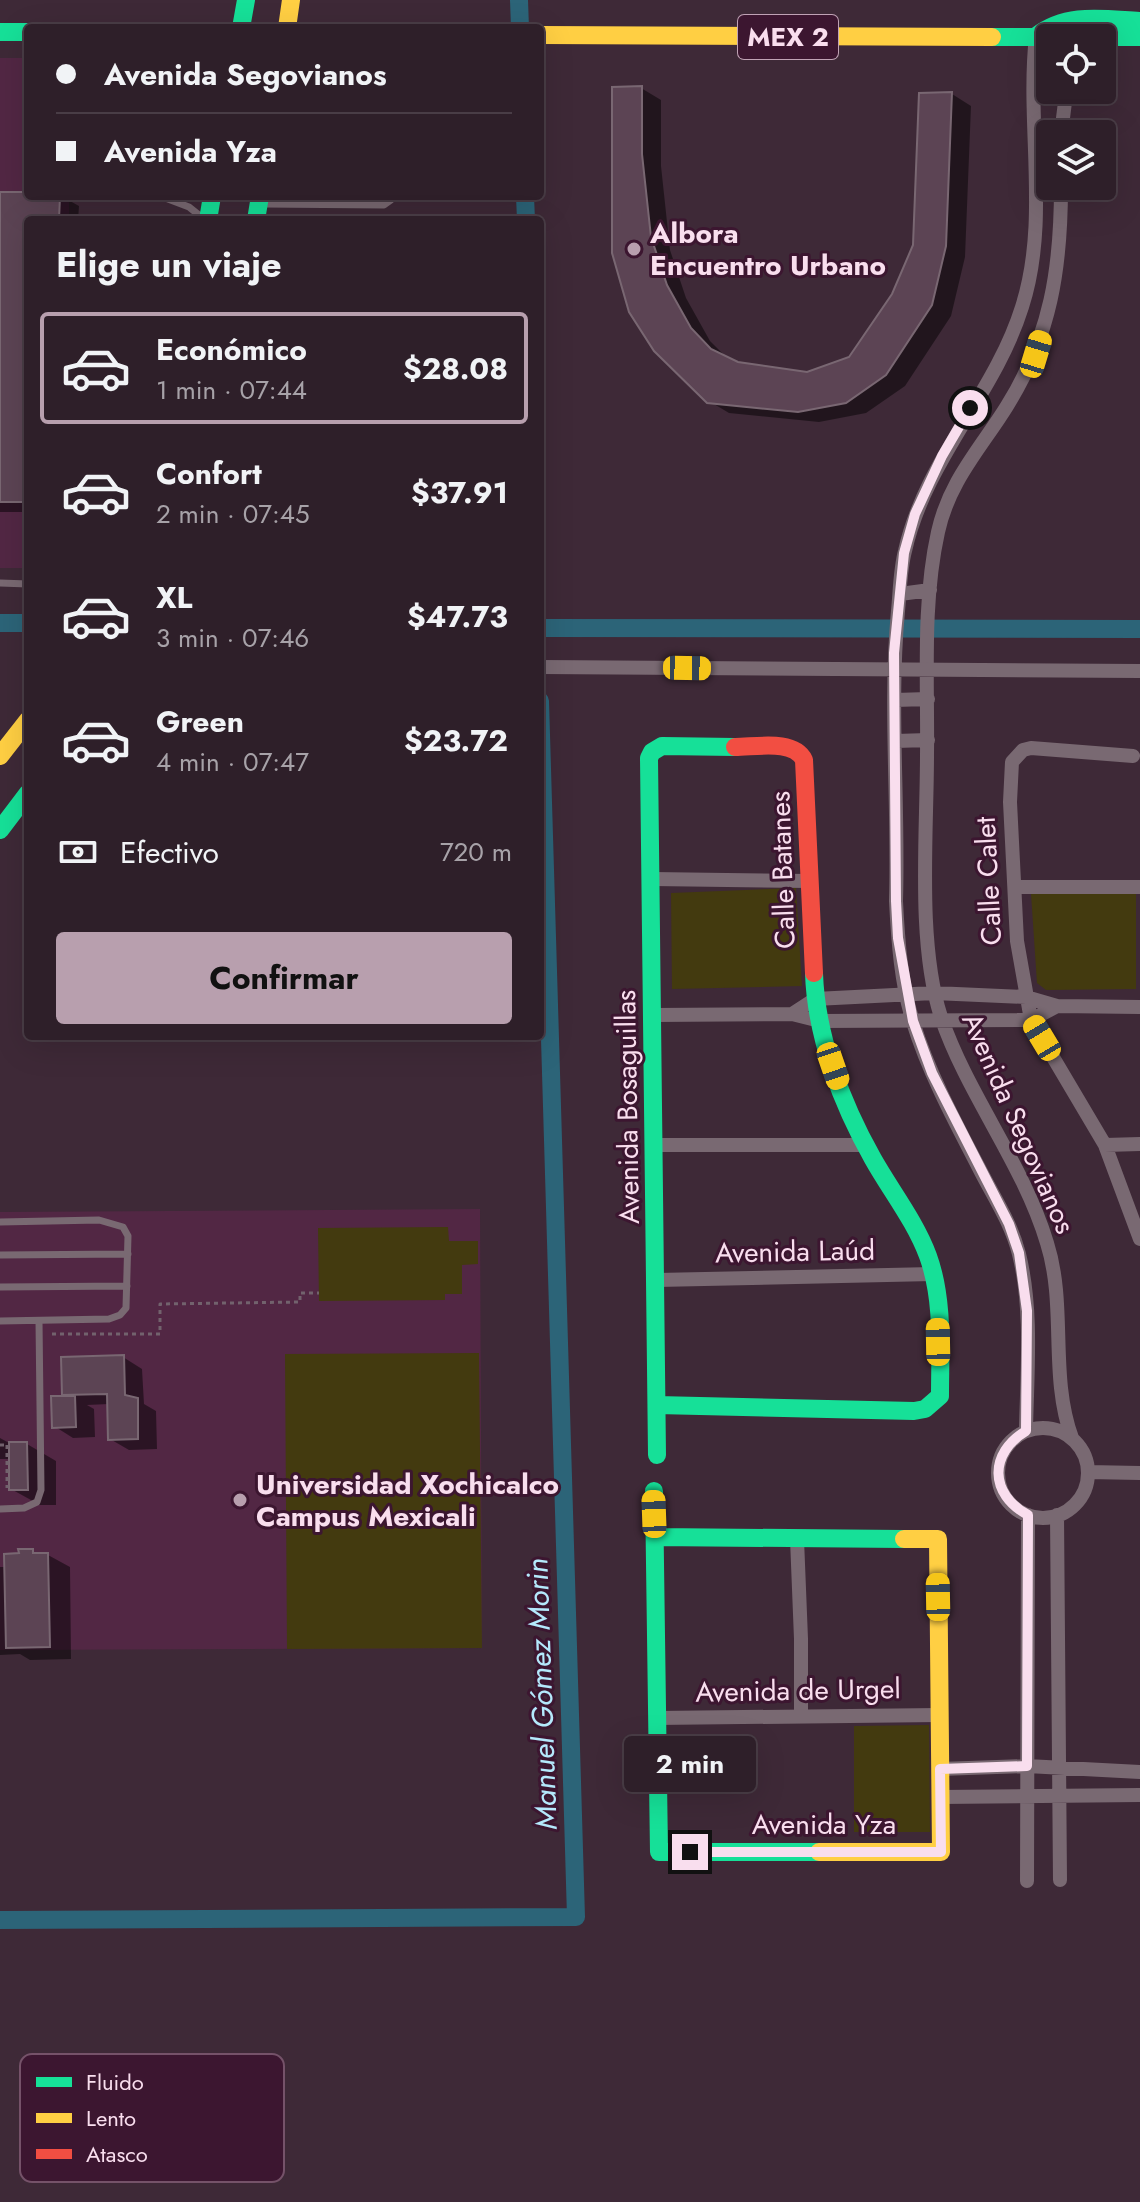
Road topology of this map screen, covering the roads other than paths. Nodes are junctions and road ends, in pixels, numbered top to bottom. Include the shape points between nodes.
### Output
1 (246, 0) edge
2 (291, 0) edge
3 (1140, 21) edge
4 (242, 24) edge
5 (288, 24) edge
6 (1052, 24) edge
7 (0, 32) edge
8 (24, 32) edge
9 (544, 35) edge
10 (1036, 36) joint
11 (1140, 37) edge
12 (1116, 38) edge
13 (171, 200) edge
14 (391, 200) edge
15 (1061, 200) edge
16 (209, 207) edge
17 (258, 207) edge
18 (0, 583) edge
19 (24, 584) edge
20 (930, 594) junction
21 (899, 597) junction
22 (928, 663) junction
23 (544, 667) edge
24 (894, 670) junction
25 (1140, 671) edge
26 (928, 699) junction
27 (895, 700) junction
28 (24, 725) edge
29 (928, 740) junction
30 (896, 741) junction
31 (790, 747) joint
32 (0, 756) edge
33 (1133, 756) dead end
34 (24, 798) edge
35 (0, 830) edge
36 (652, 879) junction
37 (810, 881) junction
38 (1015, 887) junction
39 (1140, 887) edge
40 (934, 993) junction
41 (906, 994) junction
42 (1026, 997) junction
43 (815, 999) junction
44 (1057, 1006) junction
45 (1140, 1007) edge
46 (792, 1014) junction
47 (654, 1015) junction
48 (942, 1020) junction
49 (1031, 1020) junction
50 (820, 1021) junction
51 (913, 1021) junction
52 (1140, 1144) edge
53 (655, 1145) junction
54 (865, 1145) junction
55 (1105, 1145) junction
56 (0, 1222) edge
57 (1140, 1239) edge
58 (128, 1254) junction
59 (0, 1255) edge
60 (933, 1274) junction
61 (657, 1280) junction
62 (127, 1286) junction
63 (0, 1287) edge
64 (0, 1321) edge
65 (39, 1321) junction
66 (657, 1405) junction
67 (1026, 1431) junction
68 (1072, 1438) junction
69 (657, 1455) dead end
70 (1088, 1472) junction
71 (1140, 1473) edge
72 (654, 1491) dead end
73 (0, 1509) edge
74 (1028, 1515) junction
75 (1057, 1515) junction
76 (655, 1537) junction
77 (797, 1539) junction
78 (939, 1715) junction
79 (801, 1717) junction
80 (657, 1718) junction
81 (1027, 1766) junction
82 (1060, 1767) junction
83 (940, 1769) junction
84 (1140, 1772) edge
85 (1140, 1795) edge
86 (1060, 1796) junction
87 (940, 1797) junction
88 (1027, 1797) junction
89 (1060, 1880) dead end
90 (1027, 1881) dead end

1 - 4 street
2 - 5 street
3 - 6 street via 1063,19
7 - 8 street
9 - 10 street, MEX 2
10 - 21 street, Avenida Segovianos via 1035,214 1023,304 997,367 942,456 915,514
11 - 12 street, MEX 2
13 - 16 lane
14 - 17 lane via 384,205
15 - 20 street, Avenida Segovianos via 1058,272 1036,354 950,496 934,549
18 - 19 lane
20 - 21 street
20 - 22 street, Avenida Segovianos
21 - 24 street, Avenida Segovianos
22 - 24 street
22 - 25 street
22 - 26 street, Avenida Segovianos
23 - 24 street
24 - 27 street, Avenida Segovianos
26 - 27 street
26 - 29 street, Avenida Segovianos
27 - 30 street, Avenida Segovianos
28 - 32 street
29 - 30 street
29 - 40 street, Avenida Segovianos via 928,942
30 - 41 street, Avenida Segovianos via 896,901
31 - 36 street, Avenida Bosaguillas via 662,746 652,752
31 - 37 street, Calle Batanes via 803,756 806,768
33 - 38 street, Calle Calet via 1031,748 1012,762
34 - 35 street
36 - 37 street
36 - 47 street, Avenida Bosaguillas
37 - 43 street, Calle Batanes
38 - 39 street
38 - 42 street, Calle Calet
40 - 41 street
40 - 42 street
40 - 48 street, Avenida Segovianos
41 - 43 street
41 - 51 street, Avenida Segovianos
42 - 44 street
42 - 49 street, Calle Calet
43 - 46 street
43 - 50 street, Calle Batanes
44 - 45 street
44 - 49 street
46 - 47 street
46 - 50 street
47 - 53 street, Avenida Bosaguillas
48 - 49 street
48 - 51 street
48 - 68 street, Avenida Segovianos via 1038,1214 1049,1247 1057,1294 1060,1392
49 - 55 street, Calle Calet
50 - 51 street
50 - 54 street, Calle Batanes
51 - 67 street, Avenida Segovianos via 932,1073 1019,1253 1027,1311
52 - 55 street
53 - 54 street
53 - 61 street, Avenida Bosaguillas
54 - 60 street, Calle Batanes via 927,1254
55 - 57 street, Calle Calet
56 - 58 lane via 113,1223 128,1236
58 - 59 lane
58 - 62 lane
60 - 61 street, Avenida Laúd
60 - 66 street, Calle Batanes via 940,1396 925,1409
61 - 66 street, Avenida Bosaguillas
62 - 63 lane
62 - 65 lane via 126,1308 120,1315
64 - 65 lane
65 - 73 lane via 41,1490 37,1502
66 - 69 street, Avenida Bosaguillas
67 - 68 street via 1050,1428
67 - 74 street via 1006,1448 998,1473 1007,1498
68 - 70 street
70 - 71 street
70 - 75 street via 1083,1494
72 - 76 street
74 - 75 street
74 - 81 street
75 - 82 street
76 - 77 street
76 - 80 street
77 - 78 street via 938,1539
77 - 79 street
78 - 79 street, Avenida de Urgel
78 - 83 street
79 - 80 street, Avenida de Urgel
80 - 87 street, Avenida Yza via 659,1852 941,1852
81 - 82 street
81 - 83 street
81 - 88 street
82 - 84 street
82 - 86 street
83 - 87 street
85 - 86 street
86 - 88 street
86 - 89 street
87 - 88 street
88 - 90 street

